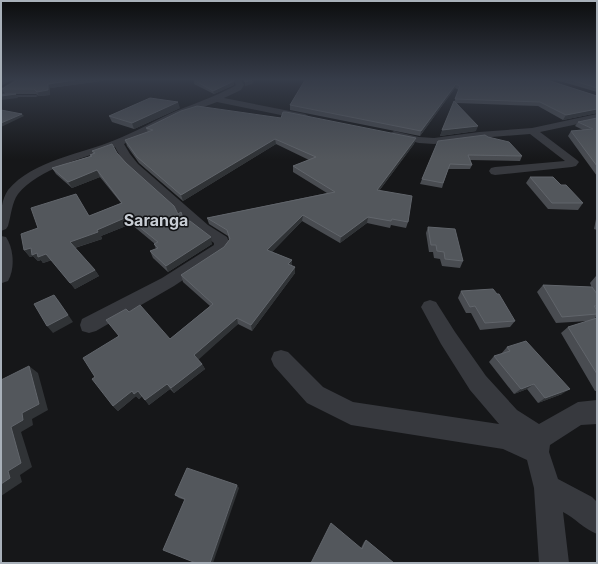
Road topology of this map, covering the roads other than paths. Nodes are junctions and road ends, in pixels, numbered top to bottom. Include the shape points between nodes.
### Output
1 (197, 106) edge
2 (252, 106) edge
3 (597, 117) edge
4 (314, 119) edge
5 (532, 131) junction
6 (384, 132) edge
7 (118, 143) junction
8 (495, 171) dead end
9 (1, 226) edge
10 (1, 241) edge
11 (2, 277) edge
12 (430, 307) dead end
13 (89, 325) dead end
14 (281, 359) dead end
15 (597, 412) edge
16 (538, 445) junction
17 (546, 488) junction
18 (597, 520) edge
19 (554, 563) edge

1 - 7 street
2 - 4 street
3 - 5 street
5 - 6 street via 434,141
5 - 8 street via 573,162 572,164
7 - 9 street via 30,177 13,192
7 - 13 street via 134,166 222,244 220,248 168,282
10 - 11 street via 5,257
12 - 16 street via 478,383 509,418
14 - 16 street via 315,395 351,413 395,422 504,437
15 - 16 street via 578,414
16 - 17 street
17 - 18 street via 582,507
17 - 19 street

